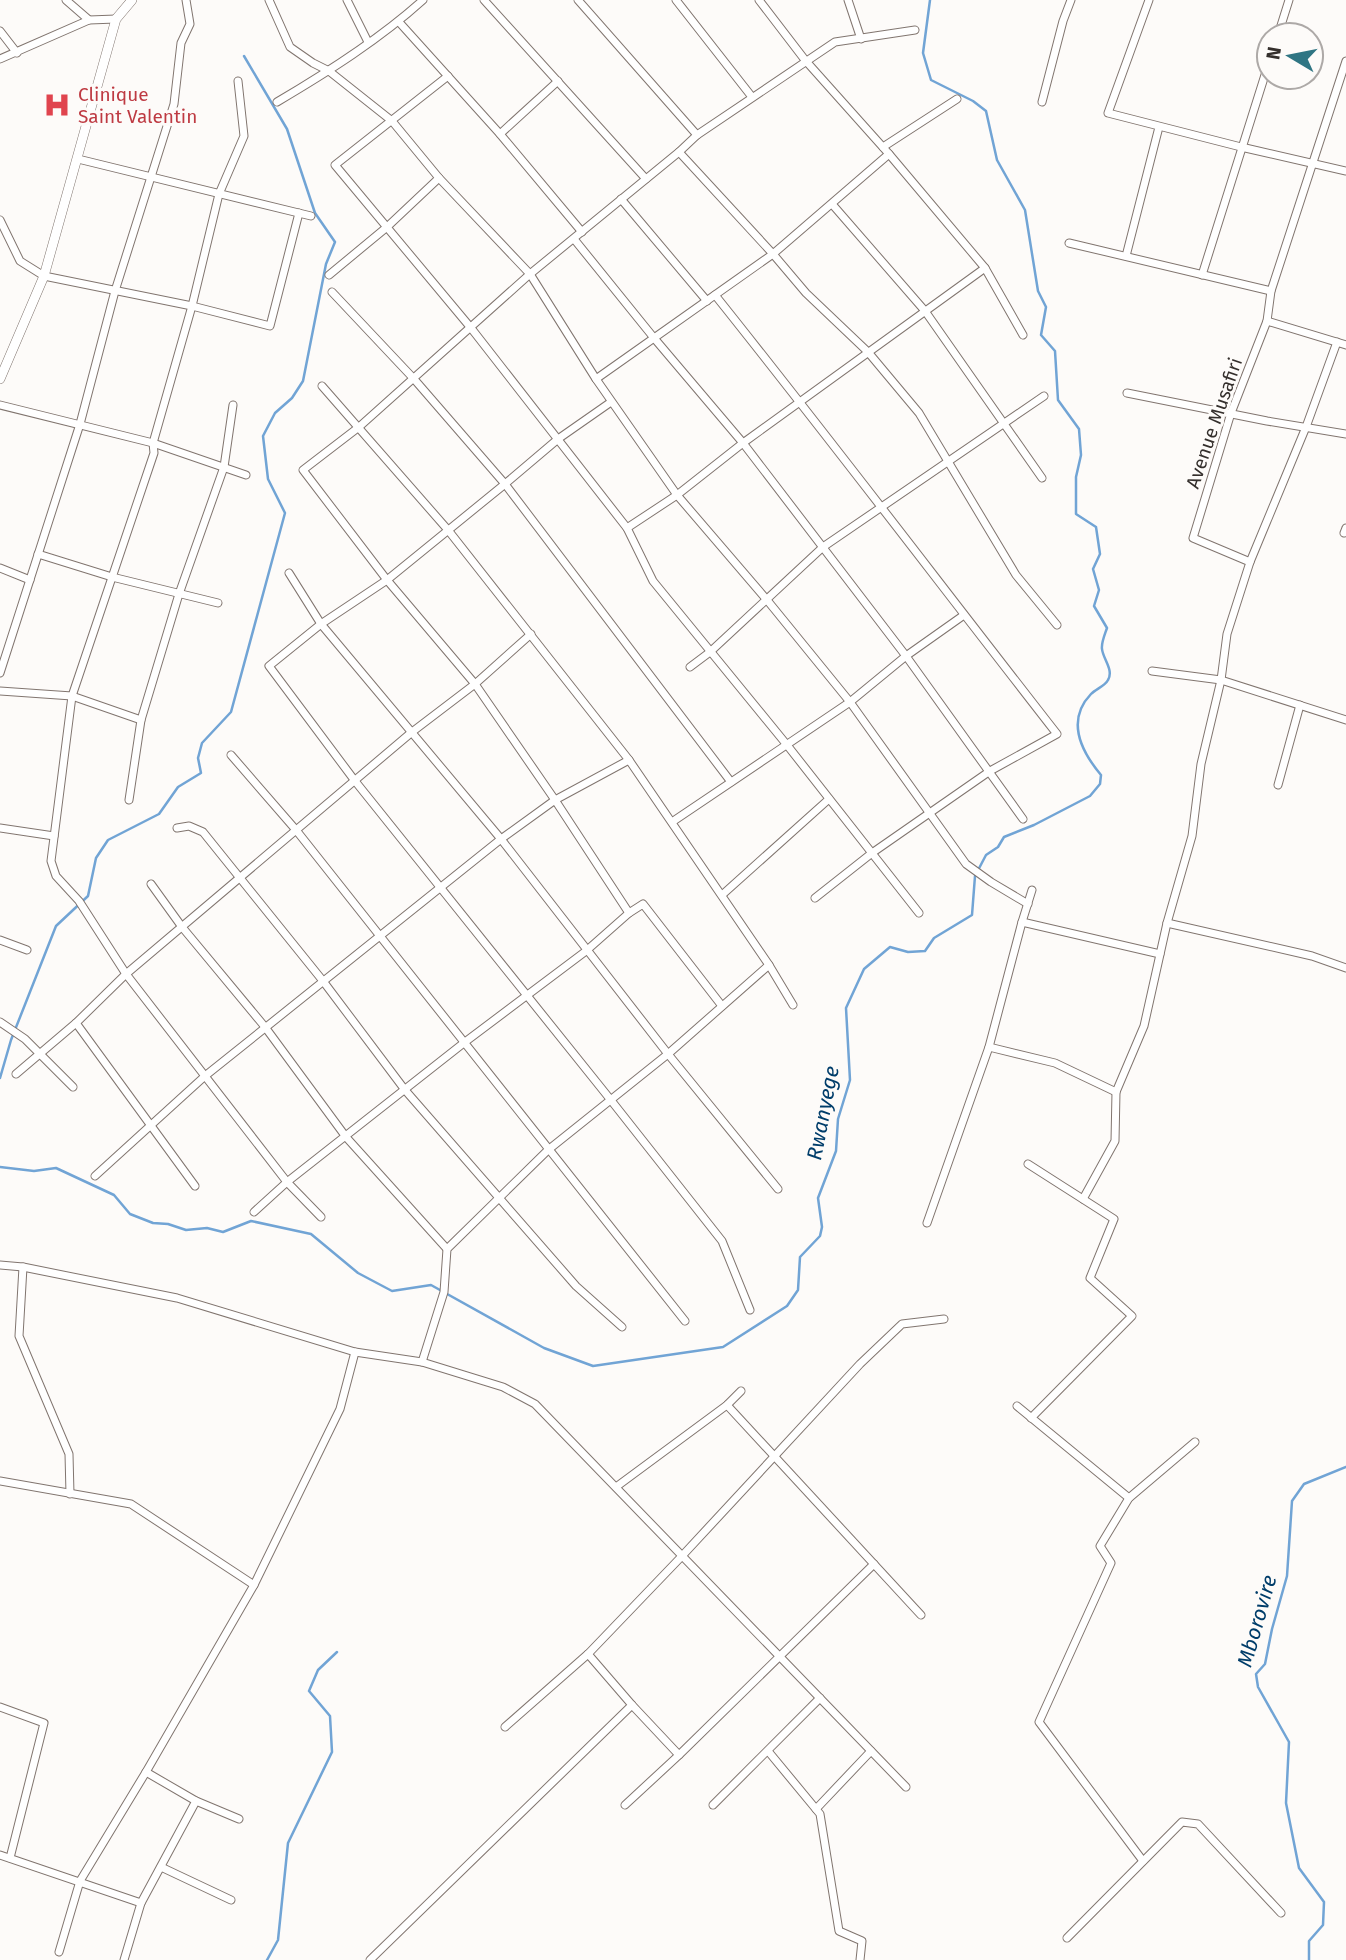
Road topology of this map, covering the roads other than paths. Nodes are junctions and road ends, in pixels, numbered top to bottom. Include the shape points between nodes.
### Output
1 (66, 0) edge
2 (132, 0) edge
3 (186, 0) edge
4 (269, 0) edge
5 (346, 0) edge
6 (423, 0) edge
7 (484, 0) edge
8 (578, 0) edge
9 (676, 0) edge
10 (759, 0) edge
11 (848, 0) edge
12 (1071, 0) edge
13 (1149, 0) edge
14 (1289, 0) edge
15 (116, 19) junction
16 (89, 20) junction
17 (1282, 21) edge
18 (399, 22) junction
19 (915, 30) dead end
20 (0, 31) edge
21 (861, 38) junction
22 (368, 42) junction
23 (17, 53) junction
24 (0, 60) edge
25 (805, 60) junction
26 (1346, 61) edge
27 (329, 71) junction
28 (448, 76) junction
29 (238, 81) dead end
30 (558, 81) junction
31 (1259, 91) edge
32 (752, 97) junction
33 (957, 99) dead end
34 (277, 102) dead end
35 (1042, 102) dead end
36 (392, 121) junction
37 (1160, 127) junction
38 (500, 134) junction
39 (697, 135) junction
40 (1241, 147) junction
41 (886, 150) junction
42 (679, 152) junction
43 (78, 159) junction
44 (1312, 163) junction
45 (1346, 171) edge
46 (150, 178) junction
47 (439, 178) junction
48 (646, 179) junction
49 (219, 194) junction
50 (621, 199) junction
51 (832, 204) junction
52 (299, 213) junction
53 (311, 216) dead end
54 (0, 220) edge
55 (387, 227) junction
56 (582, 232) junction
57 (574, 239) junction
58 (1069, 243) dead end
59 (773, 254) junction
60 (1126, 256) junction
61 (985, 268) junction
62 (530, 274) junction
63 (329, 275) dead end
64 (1202, 275) junction
65 (44, 276) junction
66 (115, 291) junction
67 (1271, 291) junction
68 (332, 292) dead end
69 (715, 295) junction
70 (707, 301) junction
71 (192, 306) junction
72 (925, 311) junction
73 (1267, 321) junction
74 (471, 328) junction
75 (1023, 335) dead end
76 (654, 338) junction
77 (1337, 342) junction
78 (1346, 345) edge
79 (868, 352) junction
80 (4, 357) edge
81 (0, 379) edge
82 (414, 379) junction
83 (596, 379) junction
84 (322, 386) dead end
85 (1127, 393) dead end
86 (1044, 397) dead end
87 (800, 401) junction
88 (611, 402) junction
89 (0, 405) edge
90 (233, 405) dead end
91 (1231, 413) junction
92 (1004, 423) junction
93 (80, 424) junction
94 (359, 427) junction
95 (1306, 427) junction
96 (1346, 434) edge
97 (558, 439) junction
98 (153, 443) junction
99 (743, 443) junction
100 (948, 462) junction
101 (223, 467) junction
102 (246, 475) dead end
103 (1042, 478) dead end
104 (505, 484) junction
105 (677, 495) junction
106 (881, 508) junction
107 (627, 528) junction
108 (448, 530) junction
109 (823, 547) junction
110 (38, 554) junction
111 (1250, 562) junction
112 (0, 568) edge
113 (289, 573) dead end
114 (112, 577) junction
115 (30, 580) junction
116 (387, 580) junction
117 (179, 594) junction
118 (767, 600) junction
119 (218, 603) dead end
120 (964, 615) junction
121 (321, 624) junction
122 (1057, 625) dead end
123 (531, 634) junction
124 (710, 652) junction
125 (906, 656) junction
126 (690, 667) dead end
127 (1152, 671) dead end
128 (0, 673) edge
129 (1221, 680) junction
130 (475, 684) junction
131 (0, 691) edge
132 (72, 696) junction
133 (850, 702) junction
134 (1300, 705) junction
135 (141, 720) junction
136 (1346, 720) edge
137 (412, 732) junction
138 (787, 745) junction
139 (231, 755) dead end
140 (629, 760) junction
141 (990, 771) junction
142 (355, 781) junction
143 (731, 782) junction
144 (1278, 785) dead end
145 (829, 799) junction
146 (129, 800) dead end
147 (555, 800) junction
148 (929, 812) junction
149 (1023, 819) dead end
150 (672, 821) junction
151 (0, 828) edge
152 (177, 828) dead end
153 (296, 830) junction
154 (54, 836) junction
155 (501, 839) junction
156 (872, 853) junction
157 (240, 879) junction
158 (151, 884) dead end
159 (440, 888) junction
160 (1032, 890) dead end
161 (722, 895) junction
162 (815, 898) dead end
163 (1028, 904) junction
164 (629, 913) junction
165 (919, 913) dead end
166 (1021, 922) junction
167 (1167, 923) junction
168 (182, 927) junction
169 (380, 935) junction
170 (0, 940) edge
171 (27, 950) dead end
172 (586, 951) junction
173 (1160, 954) junction
174 (769, 965) junction
175 (1346, 968) edge
176 (126, 974) junction
177 (323, 981) junction
178 (527, 996) junction
179 (793, 1005) dead end
180 (722, 1006) junction
181 (0, 1022) edge
182 (76, 1023) junction
183 (265, 1027) junction
184 (465, 1042) junction
185 (989, 1047) junction
186 (40, 1054) junction
187 (668, 1054) junction
188 (16, 1074) dead end
189 (205, 1076) junction
190 (73, 1087) dead end
191 (405, 1090) junction
192 (1116, 1092) junction
193 (610, 1099) junction
194 (152, 1125) junction
195 (346, 1137) junction
196 (548, 1150) junction
197 (1028, 1164) dead end
198 (95, 1177) dead end
199 (287, 1182) junction
200 (195, 1186) dead end
201 (778, 1189) dead end
202 (499, 1198) junction
203 (1083, 1199) junction
204 (254, 1212) dead end
205 (321, 1217) dead end
206 (927, 1223) dead end
207 (447, 1249) junction
208 (0, 1265) edge
209 (23, 1267) junction
210 (750, 1310) dead end
211 (944, 1319) dead end
212 (685, 1321) dead end
213 (622, 1327) dead end
214 (355, 1352) junction
215 (422, 1362) junction
216 (741, 1391) dead end
217 (727, 1405) junction
218 (1017, 1406) dead end
219 (1031, 1418) junction
220 (1195, 1443) dead end
221 (774, 1457) junction
222 (0, 1482) edge
223 (615, 1487) junction
224 (70, 1494) junction
225 (1129, 1498) junction
226 (682, 1556) junction
227 (874, 1564) junction
228 (254, 1585) junction
229 (921, 1615) dead end
230 (588, 1654) junction
231 (779, 1656) junction
232 (820, 1699) junction
233 (632, 1705) junction
234 (0, 1707) edge
235 (505, 1727) dead end
236 (768, 1751) junction
237 (871, 1751) junction
238 (680, 1755) junction
239 (146, 1772) junction
240 (906, 1787) dead end
241 (196, 1801) junction
242 (625, 1805) dead end
243 (713, 1805) dead end
244 (816, 1809) junction
245 (239, 1819) dead end
246 (0, 1855) edge
247 (10, 1858) junction
248 (1143, 1861) junction
249 (161, 1867) junction
250 (80, 1881) junction
251 (231, 1900) dead end
252 (141, 1903) junction
253 (1281, 1913) dead end
254 (1067, 1938) dead end
255 (59, 1952) dead end
256 (124, 1960) edge
257 (370, 1960) edge
258 (860, 1960) edge

1 - 16 street
2 - 15 street
3 - 46 street via 190,24 181,43 174,104
4 - 27 street via 290,47
5 - 22 street
6 - 18 street
7 - 30 street
8 - 39 street
9 - 32 street
10 - 25 street
11 - 21 street
12 - 35 street
13 - 37 street via 1108,113
14 - 17 street
15 - 16 street
15 - 43 street
16 - 23 street
18 - 22 street
18 - 28 street
19 - 21 street
20 - 23 street
21 - 25 street via 835,42
22 - 27 street
23 - 24 street
25 - 32 street
25 - 41 street
26 - 44 street, Avenue Musafiri
27 - 34 street
27 - 36 street
28 - 36 street
28 - 38 street
29 - 49 street via 244,135
30 - 38 street
30 - 48 street
31 - 40 street
32 - 39 street
33 - 41 street
36 - 47 street
36 - 55 street via 335,165
37 - 40 street
37 - 60 street
38 - 56 street
39 - 42 street
40 - 44 street
40 - 64 street
41 - 51 street
41 - 61 street
42 - 48 street
42 - 59 street
43 - 46 street
43 - 65 street
44 - 45 street
44 - 67 street, Avenue Musafiri
46 - 49 street
46 - 66 street
47 - 55 street
47 - 62 street
48 - 50 street
49 - 52 street
49 - 71 street
50 - 56 street
50 - 70 street
51 - 59 street
51 - 72 street
52 - 53 street
52 - 71 street via 270,326
54 - 65 street via 20,261
55 - 63 street
55 - 74 street
56 - 57 street
57 - 62 street
57 - 76 street
58 - 60 street
59 - 69 street
59 - 79 street
60 - 64 street
61 - 72 street
61 - 75 street
62 - 74 street
62 - 83 street
64 - 67 street
65 - 66 street
65 - 80 street
66 - 71 street
66 - 93 street
67 - 73 street, Avenue Musafiri
68 - 82 street
69 - 70 street
69 - 87 street
70 - 76 street
71 - 98 street
72 - 79 street
72 - 92 street
73 - 77 street
73 - 91 street, Avenue Musafiri
74 - 82 street
74 - 97 street
76 - 83 street
76 - 99 street
77 - 78 street
77 - 95 street
79 - 87 street
79 - 100 street via 919,413
80 - 81 street
82 - 94 street
82 - 104 street
83 - 88 street
84 - 94 street
85 - 91 street
86 - 92 street
87 - 99 street
87 - 106 street
88 - 97 street
88 - 105 street
89 - 93 street
90 - 101 street
91 - 95 street
91 - 111 street, Avenue Musafiri via 1193,538
92 - 100 street
92 - 103 street
93 - 98 street
93 - 110 street
94 - 108 street
94 - 116 street via 303,470
95 - 96 street
95 - 111 street
97 - 104 street
97 - 107 street
98 - 101 street
98 - 114 street via 154,453
99 - 105 street
99 - 109 street
100 - 106 street
100 - 122 street via 1016,575
101 - 102 street
101 - 117 street
104 - 108 street
104 - 143 street
105 - 107 street
105 - 118 street
106 - 109 street
106 - 120 street
107 - 124 street via 653,581
108 - 116 street
108 - 123 street
109 - 118 street
109 - 125 street
110 - 114 street
110 - 115 street
111 - 129 street via 1227,634
112 - 115 street
113 - 121 street
114 - 117 street
114 - 132 street
115 - 128 street
116 - 121 street
116 - 130 street
117 - 119 street
117 - 135 street
118 - 124 street
118 - 133 street
120 - 125 street
120 - 141 street via 1057,734
121 - 137 street
121 - 142 street via 270,666
123 - 130 street
123 - 140 street
124 - 126 street
124 - 138 street
125 - 133 street
125 - 141 street
127 - 129 street
129 - 134 street
129 - 167 street via 1200,764 1192,836
130 - 137 street
130 - 147 street
131 - 132 street
132 - 135 street
132 - 154 street
133 - 138 street
133 - 148 street
134 - 136 street
134 - 144 street
135 - 146 street
137 - 142 street
137 - 155 street
138 - 143 street
138 - 145 street
139 - 153 street
140 - 147 street
140 - 150 street
141 - 148 street
141 - 149 street
142 - 153 street
142 - 159 street
143 - 150 street
145 - 156 street
145 - 161 street
147 - 155 street
147 - 164 street
148 - 156 street
148 - 163 street via 966,864
150 - 161 street
151 - 154 street
152 - 157 street via 189,826 204,832
153 - 157 street
153 - 169 street
154 - 176 street via 51,861 57,876 81,904
155 - 159 street
155 - 172 street
156 - 162 street
156 - 165 street
157 - 168 street
157 - 177 street
158 - 168 street
159 - 169 street
159 - 178 street
160 - 163 street
161 - 174 street
163 - 166 street
164 - 172 street
164 - 180 street via 643,904
166 - 173 street
166 - 185 street
167 - 173 street
167 - 175 street
168 - 176 street
168 - 183 street
169 - 177 street
169 - 184 street
170 - 171 street
172 - 178 street
172 - 187 street
173 - 192 street via 1144,1026
174 - 179 street
174 - 180 street
176 - 182 street
176 - 189 street
177 - 183 street
177 - 191 street
178 - 184 street
178 - 193 street
180 - 187 street
181 - 186 street
182 - 186 street
182 - 194 street
183 - 189 street
183 - 195 street
184 - 191 street
184 - 196 street
185 - 192 street via 1055,1063
185 - 206 street
186 - 188 street
186 - 190 street
187 - 193 street
187 - 201 street
189 - 194 street
189 - 199 street
191 - 195 street
191 - 202 street
192 - 203 street via 1115,1141
193 - 196 street
193 - 210 street via 722,1241
194 - 198 street
194 - 200 street
195 - 199 street
195 - 207 street
196 - 202 street
196 - 212 street
197 - 203 street
199 - 204 street
199 - 205 street
202 - 207 street
202 - 213 street via 576,1286
203 - 219 street via 1114,1219 1090,1278 1132,1316
207 - 215 street via 444,1292
208 - 209 street
209 - 214 street via 177,1298
209 - 224 street via 19,1336 69,1454
211 - 221 street via 902,1324
214 - 215 street
214 - 228 street via 340,1409
215 - 223 street via 503,1387 535,1404
216 - 217 street
217 - 221 street
217 - 223 street
218 - 219 street
219 - 225 street
220 - 225 street
221 - 226 street
221 - 227 street
222 - 224 street
223 - 226 street
224 - 228 street via 131,1504
225 - 248 street via 1100,1546 1111,1563 1039,1722
226 - 230 street
226 - 231 street
227 - 229 street
227 - 231 street
228 - 239 street
230 - 233 street
230 - 235 street
231 - 232 street
231 - 238 street
232 - 236 street
232 - 237 street
233 - 238 street
233 - 257 street
234 - 247 street via 44,1723
236 - 243 street
236 - 244 street
237 - 240 street
237 - 244 street
238 - 242 street
239 - 241 street
239 - 250 street
241 - 245 street
241 - 249 street
244 - 258 street via 839,1931 862,1941
246 - 247 street
247 - 250 street
248 - 253 street via 1182,1822 1198,1824
248 - 254 street
249 - 251 street
249 - 252 street
250 - 252 street
250 - 255 street
252 - 256 street

